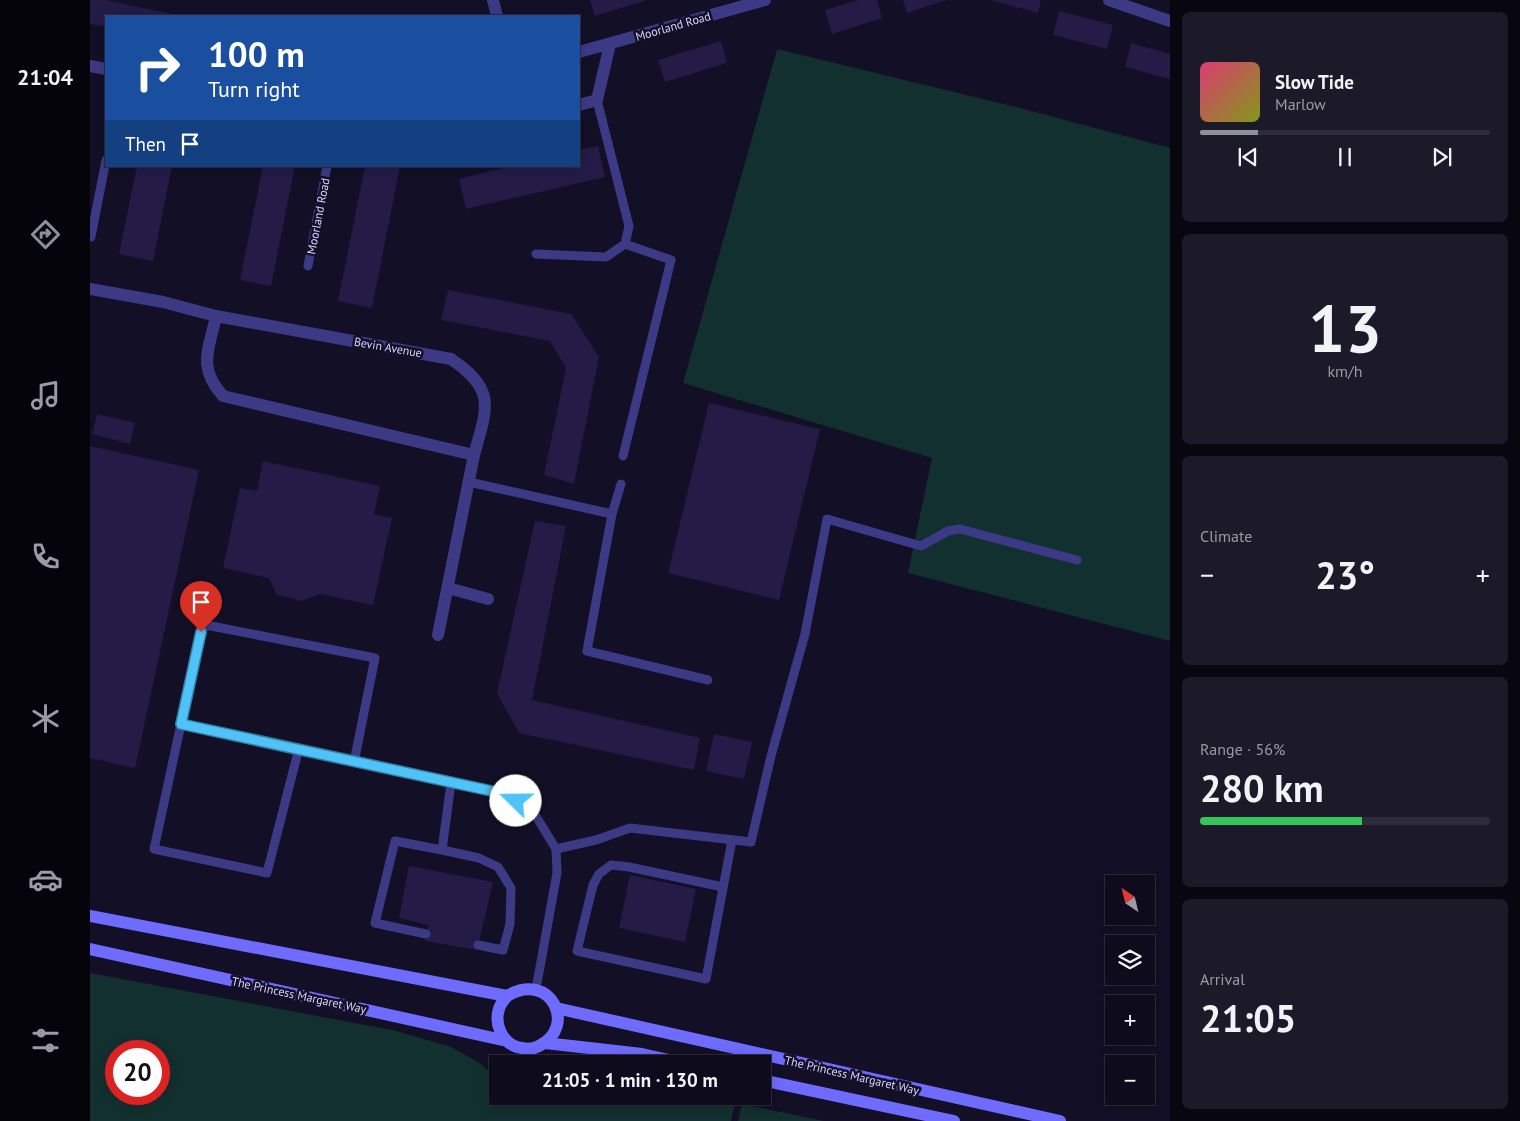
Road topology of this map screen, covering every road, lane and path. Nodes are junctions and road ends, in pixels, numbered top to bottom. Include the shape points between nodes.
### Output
1 (493, 0) edge
2 (765, 0) edge
3 (1109, 0) edge
4 (497, 15) edge
5 (1170, 21) edge
6 (610, 44) junction
7 (580, 52) edge
8 (90, 66) edge
9 (105, 69) edge
10 (597, 100) junction
11 (580, 105) edge
12 (105, 165) edge
13 (327, 167) edge
14 (91, 237) edge
15 (625, 244) junction
16 (536, 254) dead end
17 (308, 266) dead end
18 (90, 289) edge
19 (216, 316) junction
20 (474, 455) junction
21 (623, 456) dead end
22 (469, 482) junction
23 (621, 484) dead end
24 (612, 514) junction
25 (1077, 560) dead end
26 (448, 588) junction
27 (488, 599) dead end
28 (438, 635) dead end
29 (708, 680) dead end
30 (181, 724) junction
31 (299, 748) junction
32 (354, 762) junction
33 (451, 783) junction
34 (732, 840) junction
35 (556, 849) junction
36 (442, 850) junction
37 (723, 887) junction
38 (90, 916) edge
39 (426, 934) dead end
40 (478, 945) dead end
41 (90, 949) edge
42 (536, 989) junction
43 (507, 996) junction
44 (556, 1008) junction
45 (507, 1041) junction
46 (545, 1043) junction
47 (646, 1055) edge
48 (771, 1082) edge
49 (954, 1121) edge
50 (1060, 1121) edge

1 - 4 street
2 - 6 street, Moorland Road
3 - 5 street
6 - 7 street, Moorland Road
6 - 10 street
8 - 9 street
10 - 11 street
10 - 15 lane via 629,226
12 - 14 lane
13 - 17 lane, Moorland Road
15 - 16 lane via 606,257
15 - 21 lane via 671,260
18 - 19 street, Bevin Avenue via 163,302
19 - 20 street via 206,367 212,384 223,396
19 - 20 street, Bevin Avenue via 451,359 478,382 485,398 484,417
20 - 22 street, Bevin Avenue
22 - 24 lane
22 - 26 street, Bevin Avenue
23 - 24 lane
24 - 29 lane via 587,652
25 - 34 lane via 960,529 948,531 921,546 826,519 805,634 751,842
26 - 27 street
26 - 28 street, Bevin Avenue
30 - 31 lane
30 - 31 lane via 154,849 268,874
30 - 32 lane via 201,632 206,625 357,653 375,658
31 - 32 lane
32 - 33 lane
33 - 35 lane via 501,793 531,808
33 - 36 lane
34 - 35 lane via 630,828
34 - 37 lane
35 - 42 lane via 557,873
36 - 39 lane via 395,841 375,923
36 - 40 lane via 479,858 498,867 512,888 510,924 503,950
37 - 37 lane via 706,979 577,951 593,885 599,874 611,865
38 - 43 street
41 - 45 street, The Princess Margaret Way
42 - 43 street via 516,990
42 - 44 street via 546,994
43 - 45 street via 497,1018
44 - 46 street via 557,1026
44 - 50 street, The Princess Margaret Way
45 - 46 street, The Princess Margaret Way via 526,1049
46 - 47 street, The Princess Margaret Way
48 - 49 street, The Princess Margaret Way

